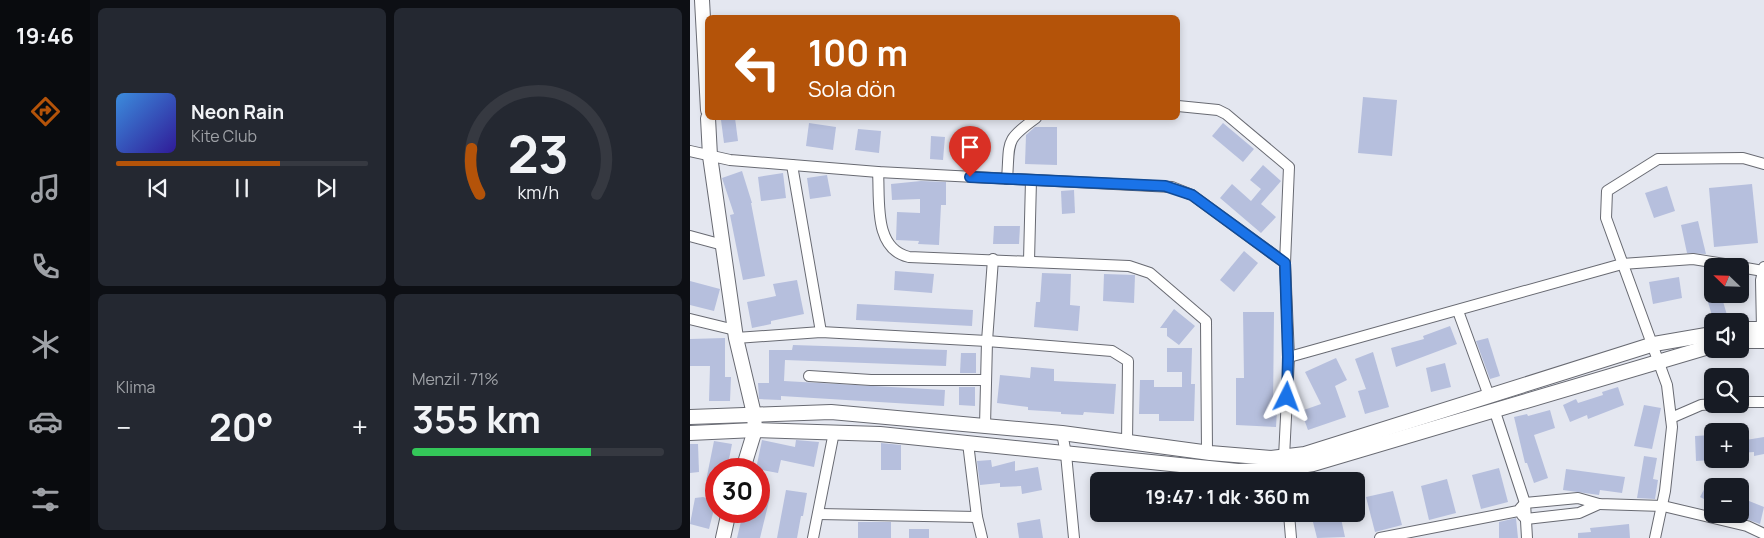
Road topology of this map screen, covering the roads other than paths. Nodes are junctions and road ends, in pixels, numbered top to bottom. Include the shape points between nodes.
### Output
1 (702, 0) edge
2 (705, 55) edge
3 (1180, 106) edge
4 (1033, 120) edge
5 (708, 121) edge
6 (690, 151) edge
7 (710, 156) junction
8 (1764, 164) edge
9 (792, 165) junction
10 (878, 172) junction
11 (1007, 179) junction
12 (1031, 180) junction
13 (690, 236) edge
14 (723, 245) junction
15 (993, 259) junction
16 (1704, 260) edge
17 (1029, 261) junction
18 (1285, 263) junction
19 (1622, 264) junction
20 (1749, 267) edge
21 (1764, 269) edge
22 (1458, 311) junction
23 (690, 318) edge
24 (1749, 331) edge
25 (821, 332) junction
26 (735, 334) junction
27 (1704, 335) edge
28 (1763, 335) edge
29 (1749, 339) edge
30 (987, 341) junction
31 (1654, 344) junction
32 (1704, 348) edge
33 (1288, 357) junction
34 (1659, 361) junction
35 (809, 376) dead end
36 (986, 380) junction
37 (1488, 396) junction
38 (1749, 402) edge
39 (1764, 402) edge
40 (1704, 405) edge
41 (1495, 412) junction
42 (754, 414) junction
43 (690, 417) edge
44 (1671, 418) junction
45 (985, 426) junction
46 (755, 430) junction
47 (834, 432) junction
48 (690, 433) edge
49 (1062, 433) junction
50 (1127, 442) junction
51 (968, 443) junction
52 (1207, 452) junction
53 (1066, 454) junction
54 (746, 458) edge
55 (1285, 469) edge
56 (1600, 504) junction
57 (1663, 506) junction
58 (1521, 507) junction
59 (818, 514) junction
60 (977, 517) junction
61 (1526, 519) junction
62 (1290, 522) edge
63 (726, 523) edge
64 (1764, 534) edge
65 (723, 538) edge
66 (813, 538) edge
67 (982, 538) edge
68 (1074, 538) edge
69 (1291, 538) edge
70 (1380, 538) edge
71 (1527, 538) edge
72 (1655, 538) edge

1 - 2 street
3 - 18 street via 1218,110 1226,114 1289,167
4 - 11 street via 1014,134 1010,141
5 - 7 street
6 - 7 street
7 - 9 street
7 - 14 street
8 - 19 street via 1743,158 1658,159 1607,191 1606,218
9 - 10 street
9 - 25 street
10 - 11 street
10 - 15 street via 883,237 895,252 908,257
11 - 12 street
12 - 17 street
12 - 18 street via 1179,189 1192,195
13 - 14 street
14 - 26 street
15 - 17 street
15 - 30 street
16 - 19 street
17 - 52 street via 1136,267 1150,273 1206,321
18 - 33 street
19 - 22 street
19 - 31 street
20 - 21 street
21 - 28 street
22 - 33 street
22 - 37 street
23 - 26 street
24 - 28 street
25 - 26 street
25 - 30 street
26 - 42 street
27 - 31 street
28 - 29 street
30 - 36 street
30 - 50 street via 1112,351 1128,361
31 - 34 street
31 - 37 street
32 - 34 street
33 - 55 street
34 - 41 street
34 - 44 street via 1667,385
35 - 36 street via 871,380
36 - 45 street
37 - 41 street
37 - 55 street via 1305,454
38 - 39 street
40 - 44 street
41 - 55 street
41 - 58 street
42 - 43 street
42 - 45 street via 831,412
42 - 46 street
44 - 57 street
45 - 49 street
46 - 47 street
46 - 48 street
46 - 54 street
47 - 51 street
47 - 59 street
49 - 50 street
49 - 53 street
50 - 52 street
51 - 53 street
51 - 60 street
52 - 55 street via 1271,458
53 - 55 street via 1238,471
53 - 68 street
56 - 57 street
56 - 58 street via 1578,498
56 - 61 street via 1579,513
57 - 64 street via 1747,526
57 - 72 street
58 - 61 street
58 - 70 street
59 - 60 street
59 - 66 street
60 - 67 street
61 - 71 street
62 - 69 street
63 - 65 street

